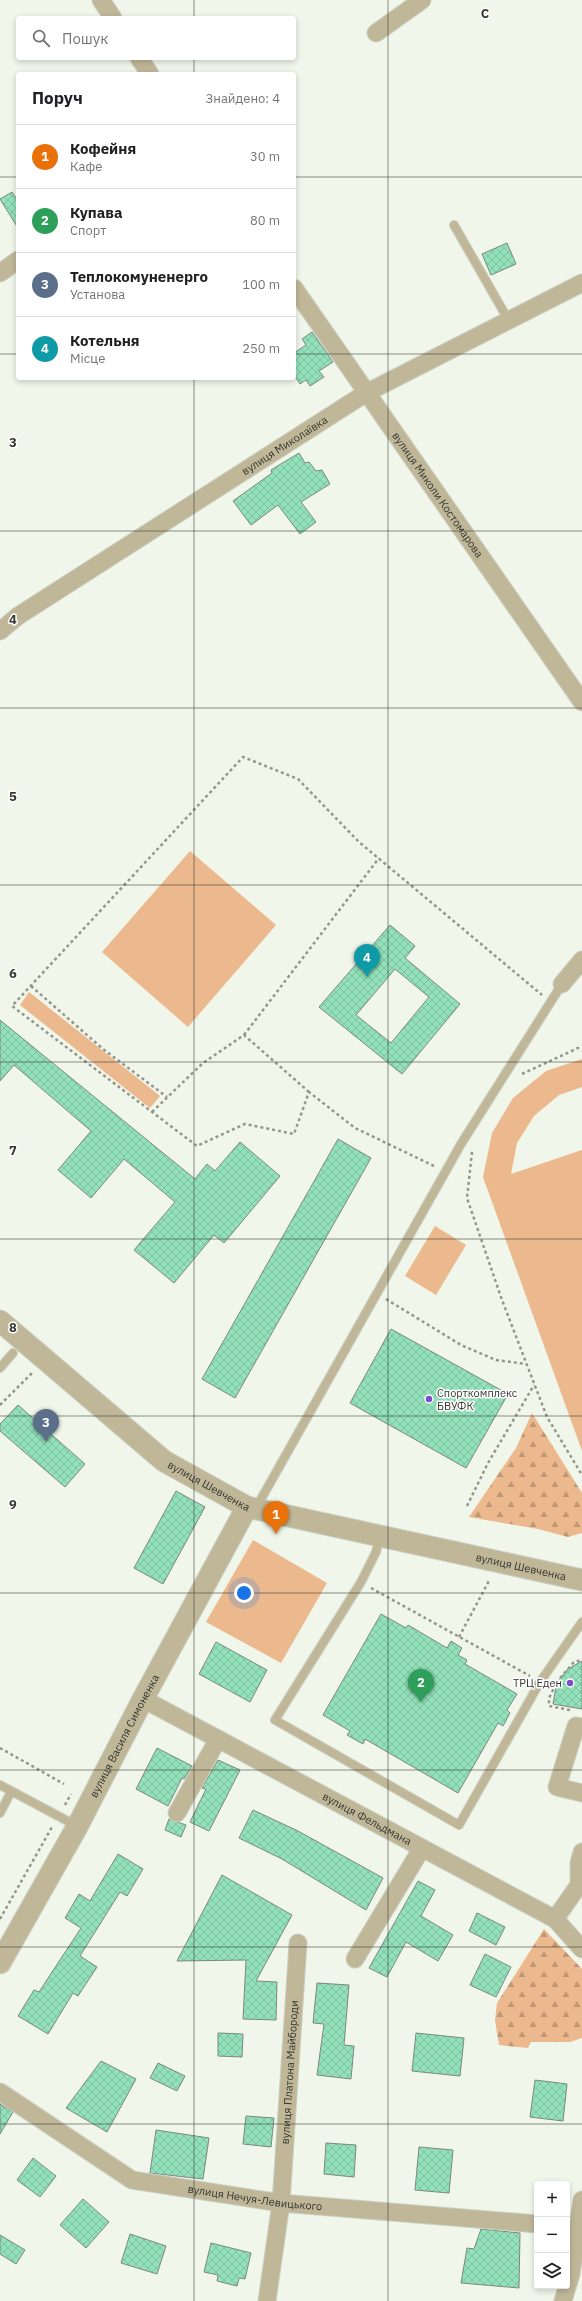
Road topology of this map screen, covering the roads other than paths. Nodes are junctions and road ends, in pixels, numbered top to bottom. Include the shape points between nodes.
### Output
1 (101, 0) edge
2 (422, 0) edge
3 (112, 16) edge
4 (376, 33) dead end
5 (140, 60) edge
6 (149, 72) edge
7 (454, 225) dead end
8 (16, 261) edge
9 (0, 273) edge
10 (582, 284) edge
11 (296, 291) edge
12 (509, 321) junction
13 (366, 393) junction
14 (0, 631) edge
15 (582, 702) edge
16 (582, 960) edge
17 (562, 984) joint
18 (0, 1321) edge
19 (13, 1353) road end
20 (0, 1368) edge
21 (251, 1508) junction
22 (380, 1537) junction
23 (582, 1580) edge
24 (582, 1622) edge
25 (143, 1699) junction
26 (582, 1727) edge
27 (218, 1739) junction
28 (0, 1785) edge
29 (11, 1792) junction
30 (582, 1793) edge
31 (0, 1813) edge
32 (177, 1813) dead end
33 (77, 1827) junction
34 (422, 1848) junction
35 (582, 1852) edge
36 (581, 1885) edge
37 (555, 1919) junction
38 (298, 1943) dead end
39 (582, 1949) edge
40 (355, 1959) dead end
41 (0, 1963) edge
42 (0, 2092) edge
43 (582, 2200) edge
44 (281, 2203) junction
45 (534, 2224) edge
46 (572, 2227) edge
47 (267, 2301) edge
48 (563, 2301) edge

1 - 3 street
2 - 4 street
5 - 6 street
7 - 12 lane
8 - 9 street
10 - 12 street, вулиця Миколаївка
11 - 13 street, вулиця Миколи Костомарова
12 - 13 street, вулиця Миколаївка
13 - 14 street, вулиця Миколаївка via 18,616
13 - 15 street, вулиця Миколи Костомарова
16 - 17 street
17 - 21 lane via 446,1172
18 - 21 street, вулиця Шевченка via 164,1461
19 - 20 lane
21 - 22 street, вулиця Шевченка
21 - 25 street, вулиця Василя Симоненка
22 - 23 street, вулиця Шевченка
22 - 24 lane via 376,1552 361,1582 275,1720 459,1825 540,1682
25 - 27 street, вулиця Фельдмана
25 - 33 street, вулиця Василя Симоненка
26 - 30 street via 576,1726 557,1787
27 - 32 street
27 - 34 street, вулиця Фельдмана
28 - 29 lane
29 - 31 lane
29 - 33 lane
33 - 41 street, вулиця Василя Симоненка
34 - 37 street, вулиця Фельдмана
34 - 40 street
35 - 36 street via 579,1863
36 - 37 street
37 - 39 street, вулиця Фельдмана
38 - 44 street, вулиця Платона Майбороди
42 - 44 street, вулиця Нечуя-Левицького via 132,2180
43 - 46 street
44 - 45 street, вулиця Нечуя-Левицького
44 - 47 street, вулиця Платона Майбороди
46 - 48 street via 571,2274

